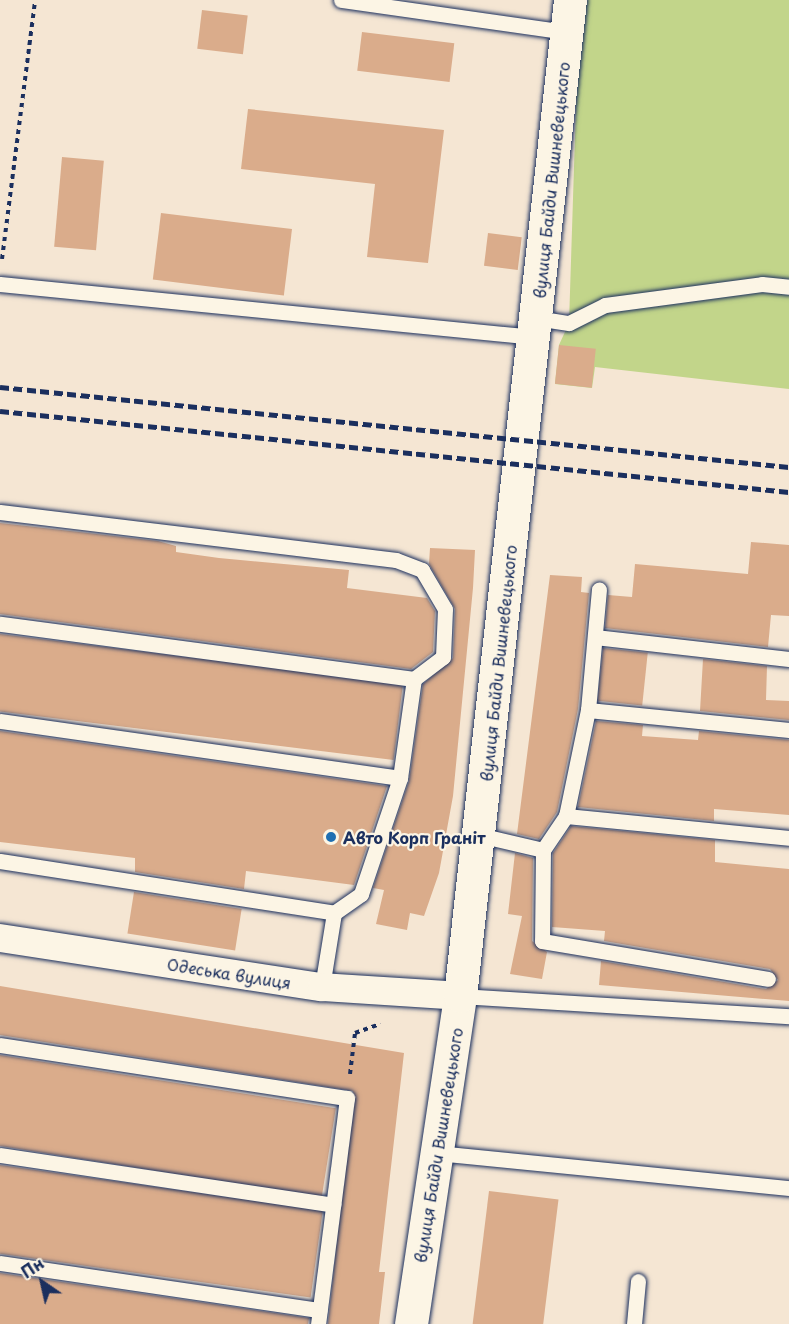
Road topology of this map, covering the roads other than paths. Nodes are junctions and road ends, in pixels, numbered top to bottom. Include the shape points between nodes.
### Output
1 (341, 0) edge
2 (568, 16) edge
3 (0, 284) edge
4 (789, 287) edge
5 (535, 328) junction
6 (0, 512) edge
7 (599, 590) dead end
8 (0, 624) edge
9 (596, 637) junction
10 (789, 659) edge
11 (414, 679) junction
12 (588, 710) junction
13 (0, 721) edge
14 (789, 730) edge
15 (400, 778) junction
16 (566, 816) junction
17 (479, 835) junction
18 (789, 838) edge
19 (543, 850) junction
20 (0, 861) edge
21 (334, 913) junction
22 (0, 938) edge
23 (768, 979) dead end
24 (322, 987) junction
25 (460, 996) junction
26 (789, 1016) edge
27 (0, 1045) edge
28 (437, 1153) junction
29 (0, 1155) edge
30 (789, 1188) edge
31 (333, 1205) junction
32 (0, 1263) edge
33 (638, 1281) dead end
34 (319, 1317) edge
35 (411, 1324) edge
36 (634, 1324) edge

1 - 2 lane
2 - 5 street, вулиця Байди Вишневецького
3 - 5 lane
4 - 5 lane via 762,284 604,305 569,323
5 - 17 street, вулиця Байди Вишневецького
6 - 11 lane via 396,560 422,570 445,609 443,657
7 - 9 lane
8 - 11 lane
9 - 10 lane
9 - 12 lane
11 - 15 lane
12 - 14 lane
12 - 16 lane
13 - 15 lane
15 - 21 lane via 361,894
16 - 18 lane
16 - 19 lane
17 - 19 lane
17 - 25 street, вулиця Байди Вишневецького
19 - 23 lane via 542,941
20 - 21 lane
21 - 24 lane
22 - 24 street, Одеська вулиця
24 - 25 street, Одеська вулиця
25 - 26 lane
25 - 28 street, вулиця Байди Вишневецького
27 - 31 lane via 347,1098
28 - 30 lane
28 - 35 street, вулиця Байди Вишневецького
29 - 31 lane
31 - 34 lane
32 - 34 lane
33 - 36 lane

